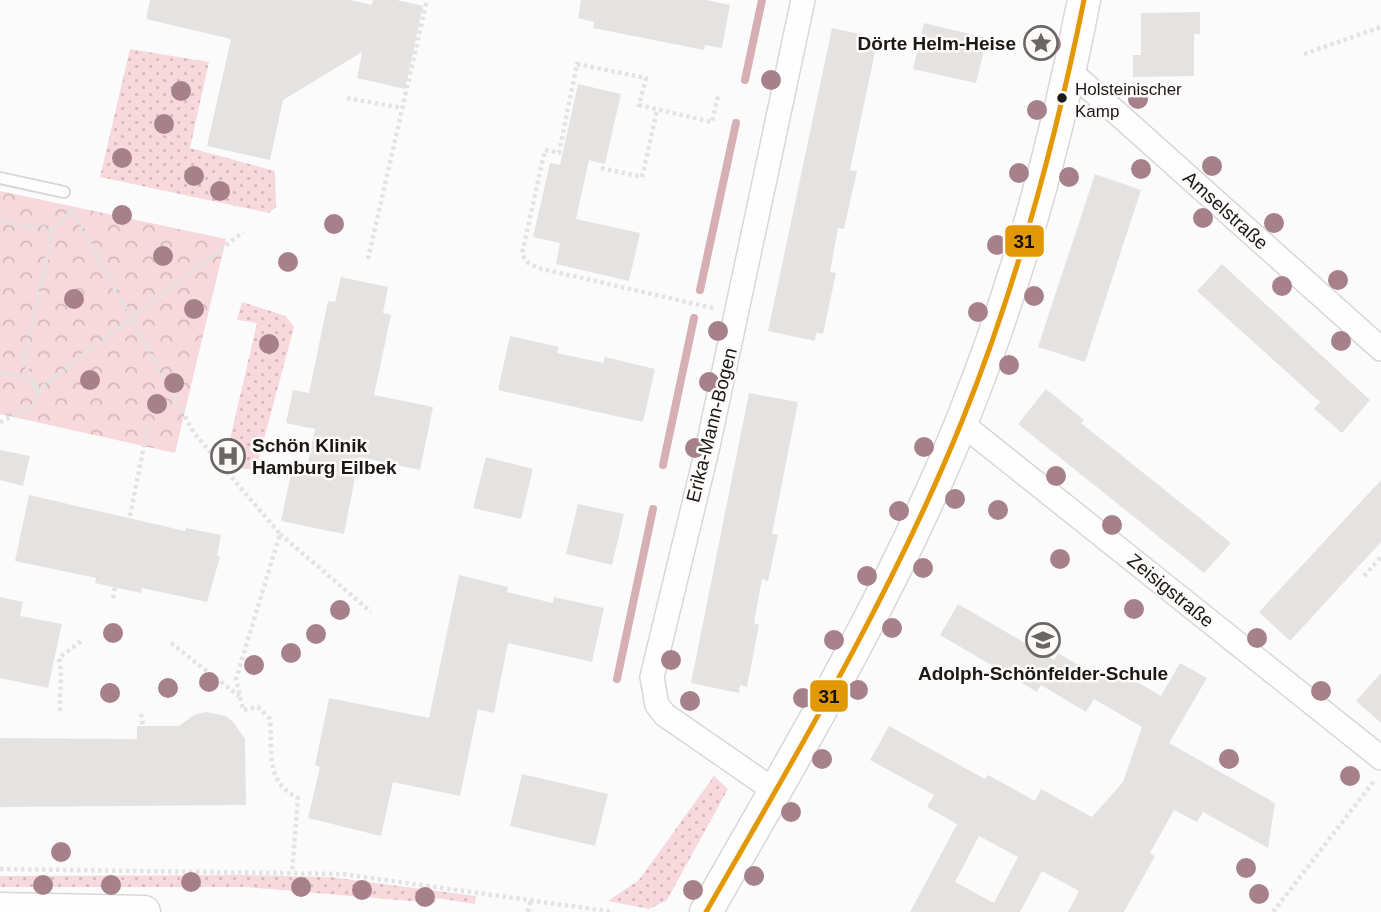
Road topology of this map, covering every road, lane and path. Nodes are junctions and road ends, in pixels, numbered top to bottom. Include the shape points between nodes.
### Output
1 (427, 0) edge
2 (803, 0) edge
3 (1084, 0) edge
4 (1381, 27) edge
5 (1304, 54) dead end
6 (1070, 71) junction
7 (718, 96) dead end
8 (347, 98) dead end
9 (403, 108) junction
10 (657, 110) junction
11 (601, 168) dead end
12 (0, 178) edge
13 (64, 192) dead end
14 (0, 221) edge
15 (53, 230) junction
16 (243, 232) dead end
17 (368, 259) dead end
18 (738, 313) junction
19 (131, 317) junction
20 (1381, 348) edge
21 (0, 373) edge
22 (38, 390) junction
23 (0, 422) edge
24 (961, 423) junction
25 (148, 425) dead end
26 (130, 516) dead end
27 (280, 534) junction
28 (1381, 557) edge
29 (1364, 576) dead end
30 (115, 587) dead end
31 (113, 598) dead end
32 (371, 612) dead end
33 (81, 641) dead end
34 (171, 643) dead end
35 (240, 697) junction
36 (60, 711) dead end
37 (141, 714) dead end
38 (143, 726) dead end
39 (1381, 758) edge
40 (1381, 772) edge
41 (775, 791) junction
42 (0, 869) edge
43 (292, 872) junction
44 (531, 899) junction
45 (0, 909) edge
46 (144, 912) edge
47 (528, 912) edge
48 (614, 912) edge
49 (706, 912) edge
50 (1273, 912) edge

1 - 9 path
2 - 18 street, Erika-Mann-Bogen
3 - 6 street
4 - 5 path
6 - 20 street, Amselstraße
6 - 24 street via 1020,260
7 - 10 path via 712,122
8 - 9 path
9 - 17 path
10 - 11 path via 642,177
10 - 18 path via 639,105 646,78 577,64 559,153 545,150 522,254 538,268
12 - 13 lane
14 - 15 path
15 - 19 path via 72,210
15 - 22 path via 24,359
16 - 19 path
18 - 41 street, Erika-Mann-Bogen via 652,677 653,691 665,715
19 - 22 path
19 - 27 path via 194,433
21 - 22 path via 21,377
22 - 23 path via 34,406
24 - 39 street, Zeisigstraße
24 - 41 street via 853,652
25 - 26 path
27 - 32 path
27 - 35 path via 236,679
28 - 29 path
30 - 31 path
33 - 36 path via 57,656 64,680
34 - 35 path
35 - 43 path via 243,710 258,707 270,719 273,771 281,789 298,798
37 - 38 path
40 - 50 path
41 - 49 street
42 - 43 path
43 - 44 path via 386,878
44 - 47 path
44 - 48 path
45 - 46 street

